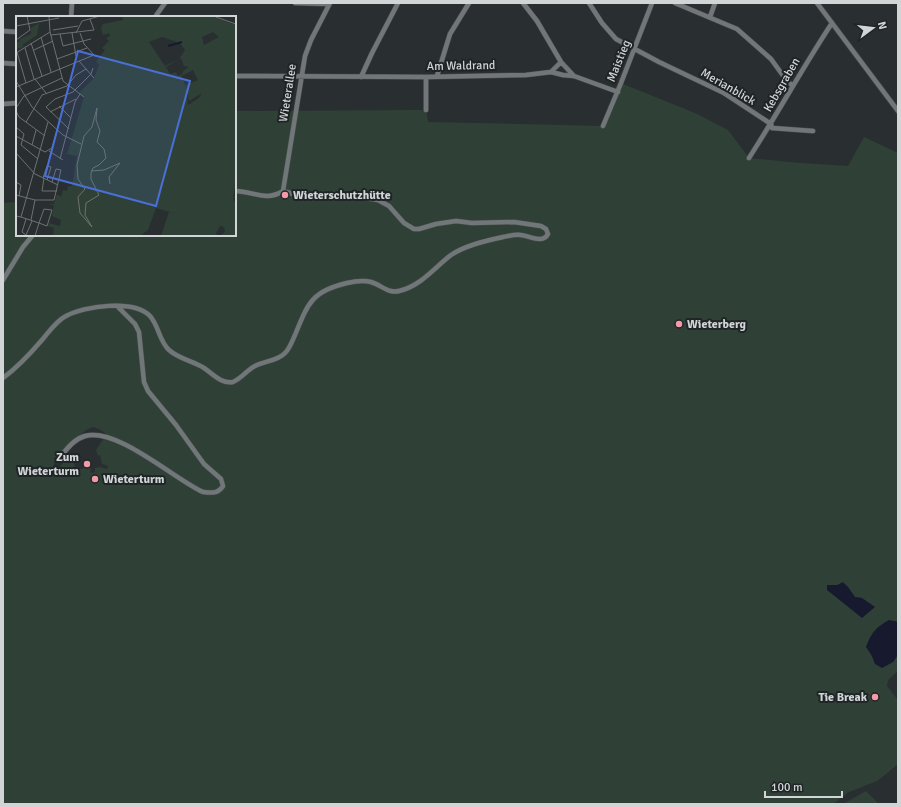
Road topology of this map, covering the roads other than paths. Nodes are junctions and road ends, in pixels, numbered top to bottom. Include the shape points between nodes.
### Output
1 (72, 3) edge
2 (165, 3) edge
3 (295, 3) edge
4 (330, 3) edge
5 (398, 3) edge
6 (469, 3) edge
7 (523, 3) edge
8 (589, 3) edge
9 (652, 3) edge
10 (675, 3) edge
11 (715, 3) edge
12 (817, 3) edge
13 (71, 16) edge
14 (156, 16) edge
15 (710, 17) junction
16 (832, 23) junction
17 (3, 31) edge
18 (16, 32) edge
19 (634, 50) junction
20 (561, 62) junction
21 (3, 64) edge
22 (16, 64) edge
23 (551, 72) junction
24 (236, 76) edge
25 (437, 76) junction
26 (574, 76) junction
27 (301, 77) junction
28 (361, 77) junction
29 (426, 77) junction
30 (793, 86) junction
31 (618, 92) junction
32 (16, 103) edge
33 (3, 104) edge
34 (426, 110) dead end
35 (898, 111) edge
36 (771, 124) junction
37 (603, 126) dead end
38 (813, 131) dead end
39 (749, 158) dead end
40 (236, 191) edge
41 (283, 191) junction
42 (32, 236) edge
43 (3, 280) edge
44 (118, 307) junction
45 (3, 378) edge
46 (60, 458) dead end

1 - 13 street
2 - 14 street
3 - 4 street
4 - 27 street, Wieterallee via 307,48
5 - 28 street
6 - 25 street via 450,34
7 - 20 street via 537,21
8 - 19 street, Merianblick via 616,38
9 - 19 street, Maistieg
10 - 15 street
11 - 15 street
12 - 16 street
15 - 30 street via 737,29 771,60
16 - 30 street, Kebsgraben
16 - 35 street
17 - 18 street
19 - 31 street, Maistieg
19 - 36 street, Merianblick via 724,93
20 - 23 street
20 - 26 street
21 - 22 street
23 - 25 street, Am Waldrand via 526,75
23 - 26 street, Am Waldrand
24 - 27 street, Am Waldrand
25 - 29 street, Am Waldrand
26 - 31 street, Am Waldrand
27 - 28 street, Am Waldrand
27 - 41 street, Wieterallee
28 - 29 street, Am Waldrand
29 - 34 street
30 - 36 street, Kebsgraben
31 - 37 street, Maistieg
32 - 33 street
36 - 38 street, Merianblick via 772,128
36 - 39 street, Kebsgraben
40 - 41 street via 268,196
41 - 44 street via 293,194 342,194 378,200 389,206 406,226 414,229 456,221 514,222 542,226 548,234 539,239 522,235 510,236 470,246 454,254 434,272 398,292 391,292 363,280 324,290 308,306 285,354 254,366 237,380 230,382 222,382 196,363 168,350 153,321 145,312 133,307
42 - 43 street
44 - 45 street via 91,308 64,317 20,364
44 - 46 street via 135,324 139,332 144,382 148,391 204,464 221,479 223,486 217,492 203,492 106,436 92,435 80,438 69,446

